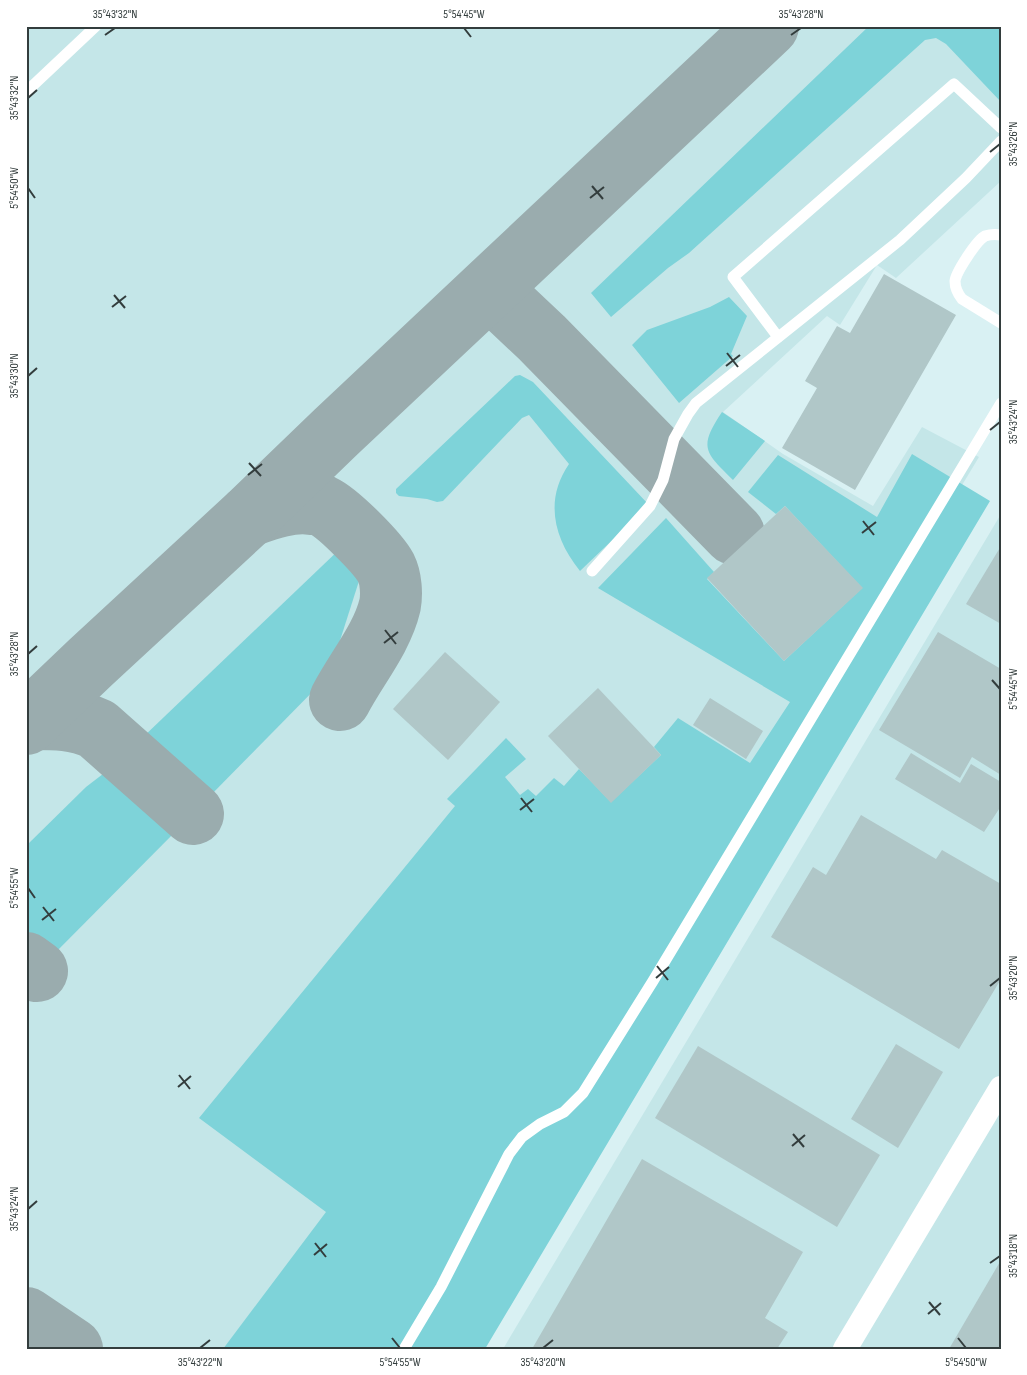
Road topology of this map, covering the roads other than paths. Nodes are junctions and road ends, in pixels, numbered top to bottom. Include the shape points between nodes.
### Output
1 (96, 26) edge
2 (26, 92) edge
3 (1001, 128) edge
4 (1001, 141) edge
5 (1001, 236) edge
6 (1001, 323) edge
7 (778, 337) junction
8 (1001, 403) edge
9 (592, 571) dead end
10 (1001, 1088) edge
11 (404, 1349) edge
12 (845, 1349) edge

1 - 2 lane
3 - 7 lane via 954,84 733,277
4 - 7 lane via 900,240
5 - 6 lane via 991,234 981,239 955,280 962,299
7 - 9 lane via 696,403 674,439 663,480 650,506
8 - 11 lane via 583,1093 564,1112 522,1137 509,1154 441,1288
10 - 12 street

